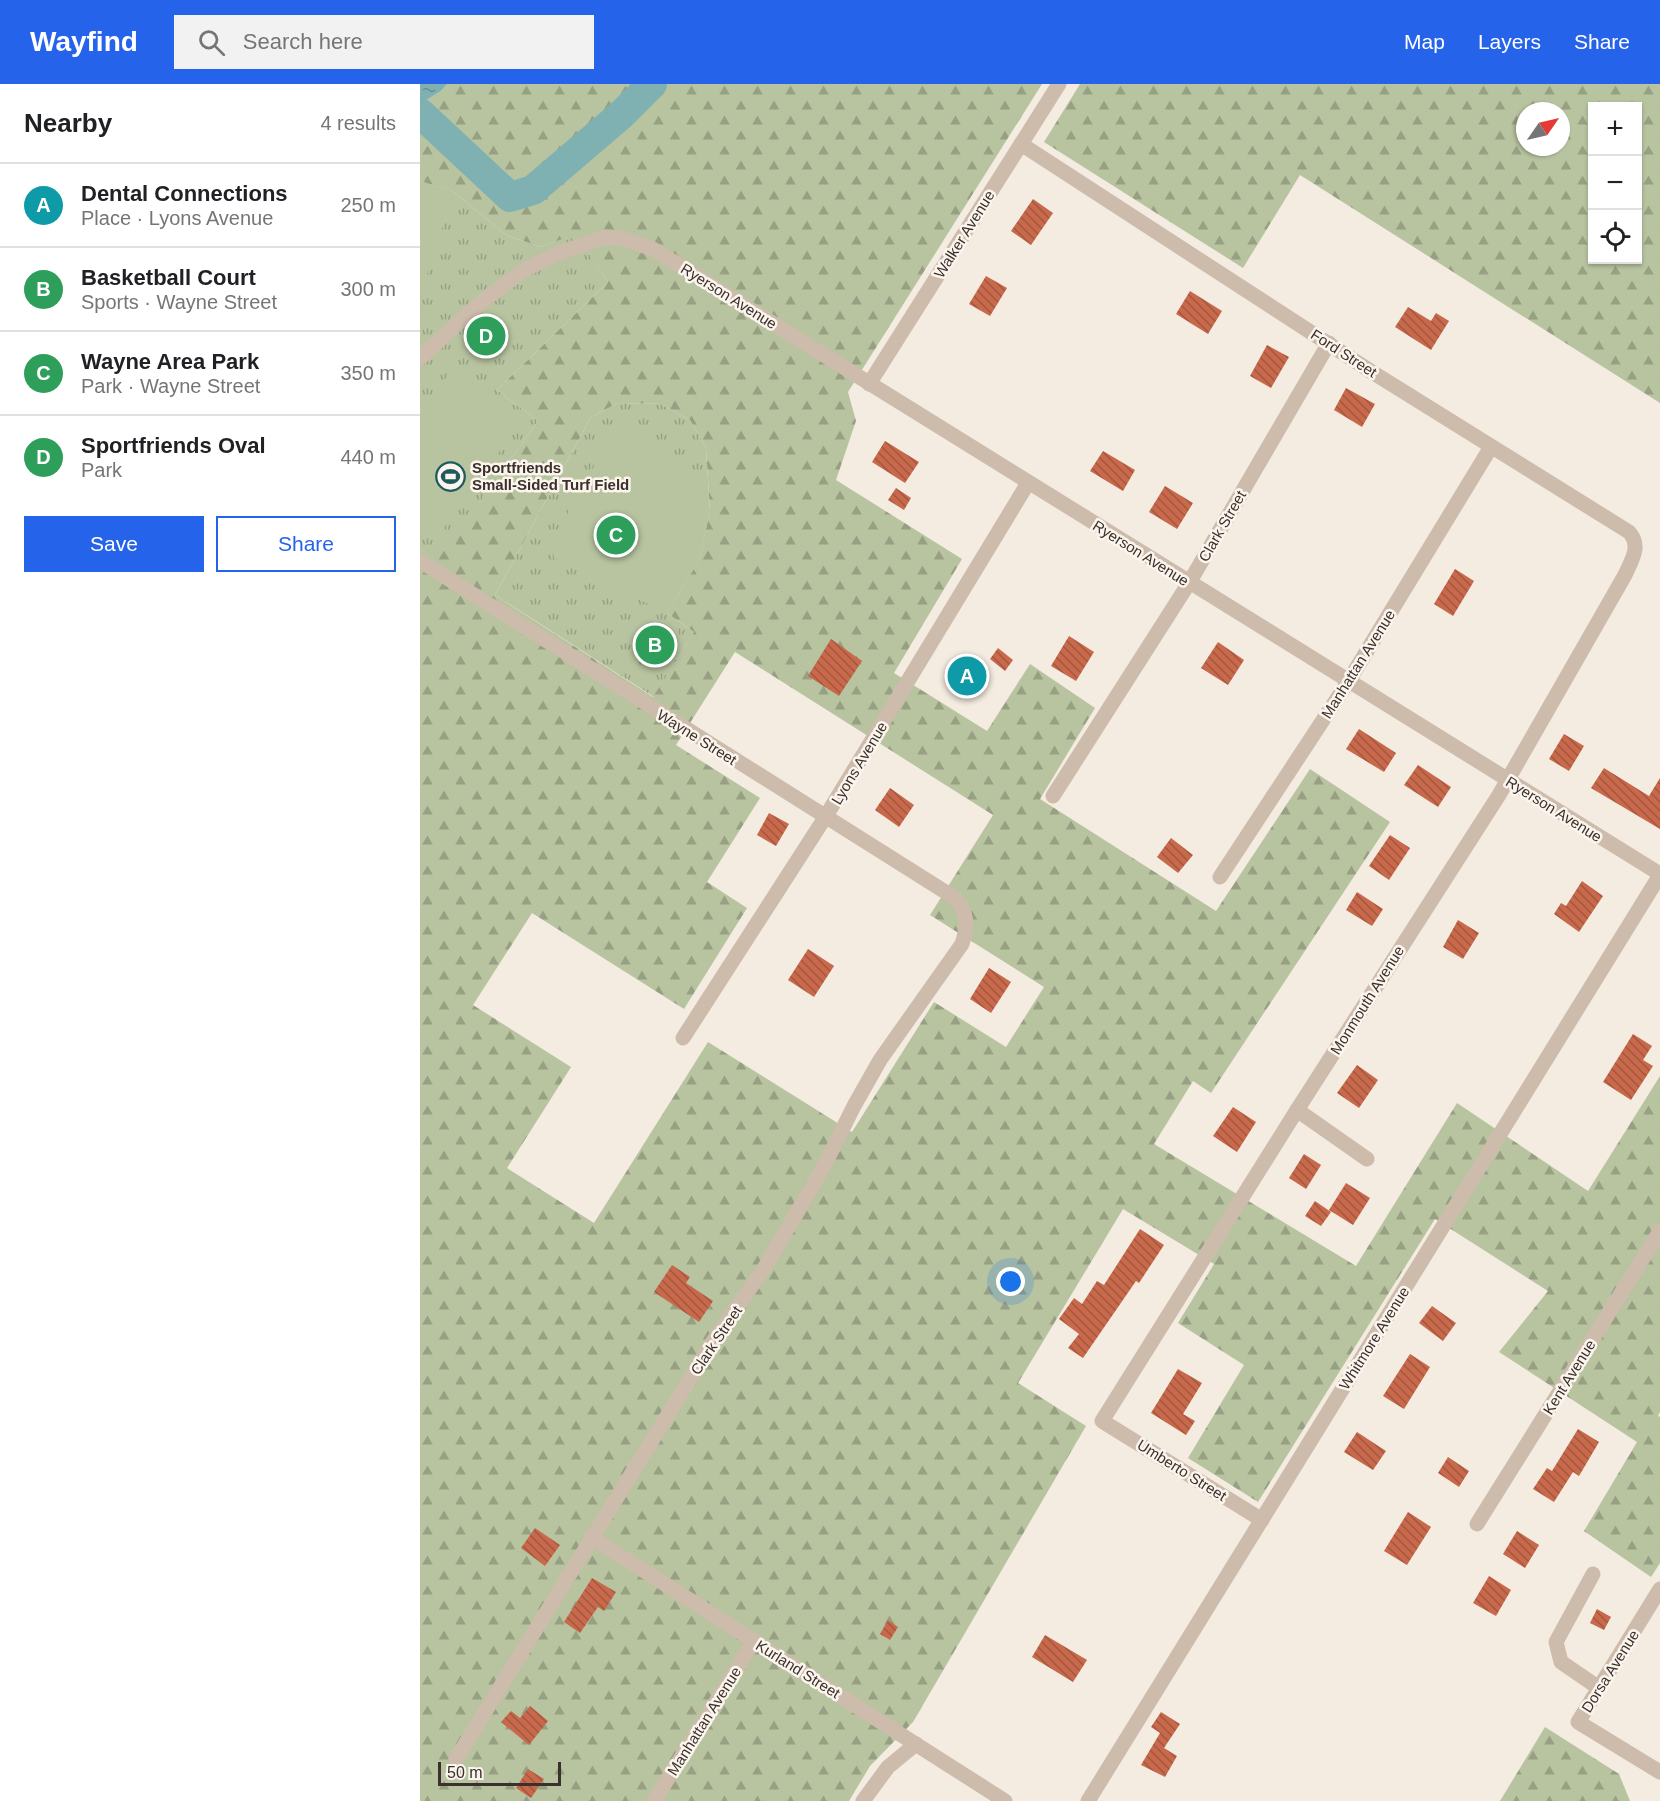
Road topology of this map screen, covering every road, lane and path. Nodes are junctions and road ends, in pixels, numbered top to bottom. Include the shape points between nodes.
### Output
1 (1059, 84) edge
2 (1022, 144) junction
3 (1329, 343) junction
4 (420, 358) edge
5 (869, 384) junction
6 (1491, 447) junction
7 (1028, 483) junction
8 (420, 561) edge
9 (1625, 575) joint
10 (1189, 583) junction
11 (1348, 682) junction
12 (1508, 780) junction
13 (1053, 796) dead end
14 (826, 816) junction
15 (1660, 875) edge
16 (1220, 877) dead end
17 (967, 918) joint
18 (683, 1038) dead end
19 (1297, 1110) junction
20 (1367, 1159) dead end
21 (1660, 1231) edge
22 (1102, 1421) joint
23 (1262, 1520) junction
24 (1477, 1524) dead end
25 (591, 1537) junction
26 (1593, 1574) dead end
27 (1660, 1589) edge
28 (754, 1641) junction
29 (1599, 1688) junction
30 (916, 1744) junction
31 (456, 1759) dead end
32 (1660, 1772) edge
33 (654, 1801) edge
34 (863, 1801) edge
35 (1005, 1801) edge
36 (1088, 1801) edge

1 - 2 street, Walker Avenue
2 - 3 street, Ford Street
2 - 5 street, Walker Avenue
3 - 6 street, Ford Street
3 - 10 street, Clark Street
4 - 5 street, Ryerson Avenue via 480,303 524,270 603,238 620,238 653,249
5 - 7 street, Ryerson Avenue
6 - 9 street, Ford Street via 1629,532 1636,545
6 - 11 street, Manhattan Avenue
7 - 10 street, Ryerson Avenue
7 - 14 street, Lyons Avenue
8 - 14 street, Wayne Street
9 - 12 street, Monmouth Avenue
10 - 11 street, Ryerson Avenue
10 - 13 street, Clark Street
11 - 12 street, Ryerson Avenue
11 - 16 street, Manhattan Avenue
12 - 15 street, Ryerson Avenue
12 - 19 street, Monmouth Avenue
14 - 17 street, Wayne Street via 955,898
14 - 18 street, Lyons Avenue
15 - 23 street, Whitmore Avenue
17 - 25 street, Clark Street via 962,944 880,1060 771,1258 712,1343
19 - 20 street
19 - 22 street, Monmouth Avenue
21 - 24 street, Kent Avenue
22 - 23 street, Umberto Street
23 - 36 street, Whitmore Avenue
25 - 28 street, Kurland Street
25 - 31 street, Clark Street
26 - 29 street via 1556,1642 1560,1662
27 - 29 street, Dorsa Avenue
28 - 30 street, Kurland Street
28 - 33 street, Manhattan Avenue
29 - 32 street, Dorsa Avenue via 1578,1722
30 - 34 street via 888,1767
30 - 35 street, Kurland Street

